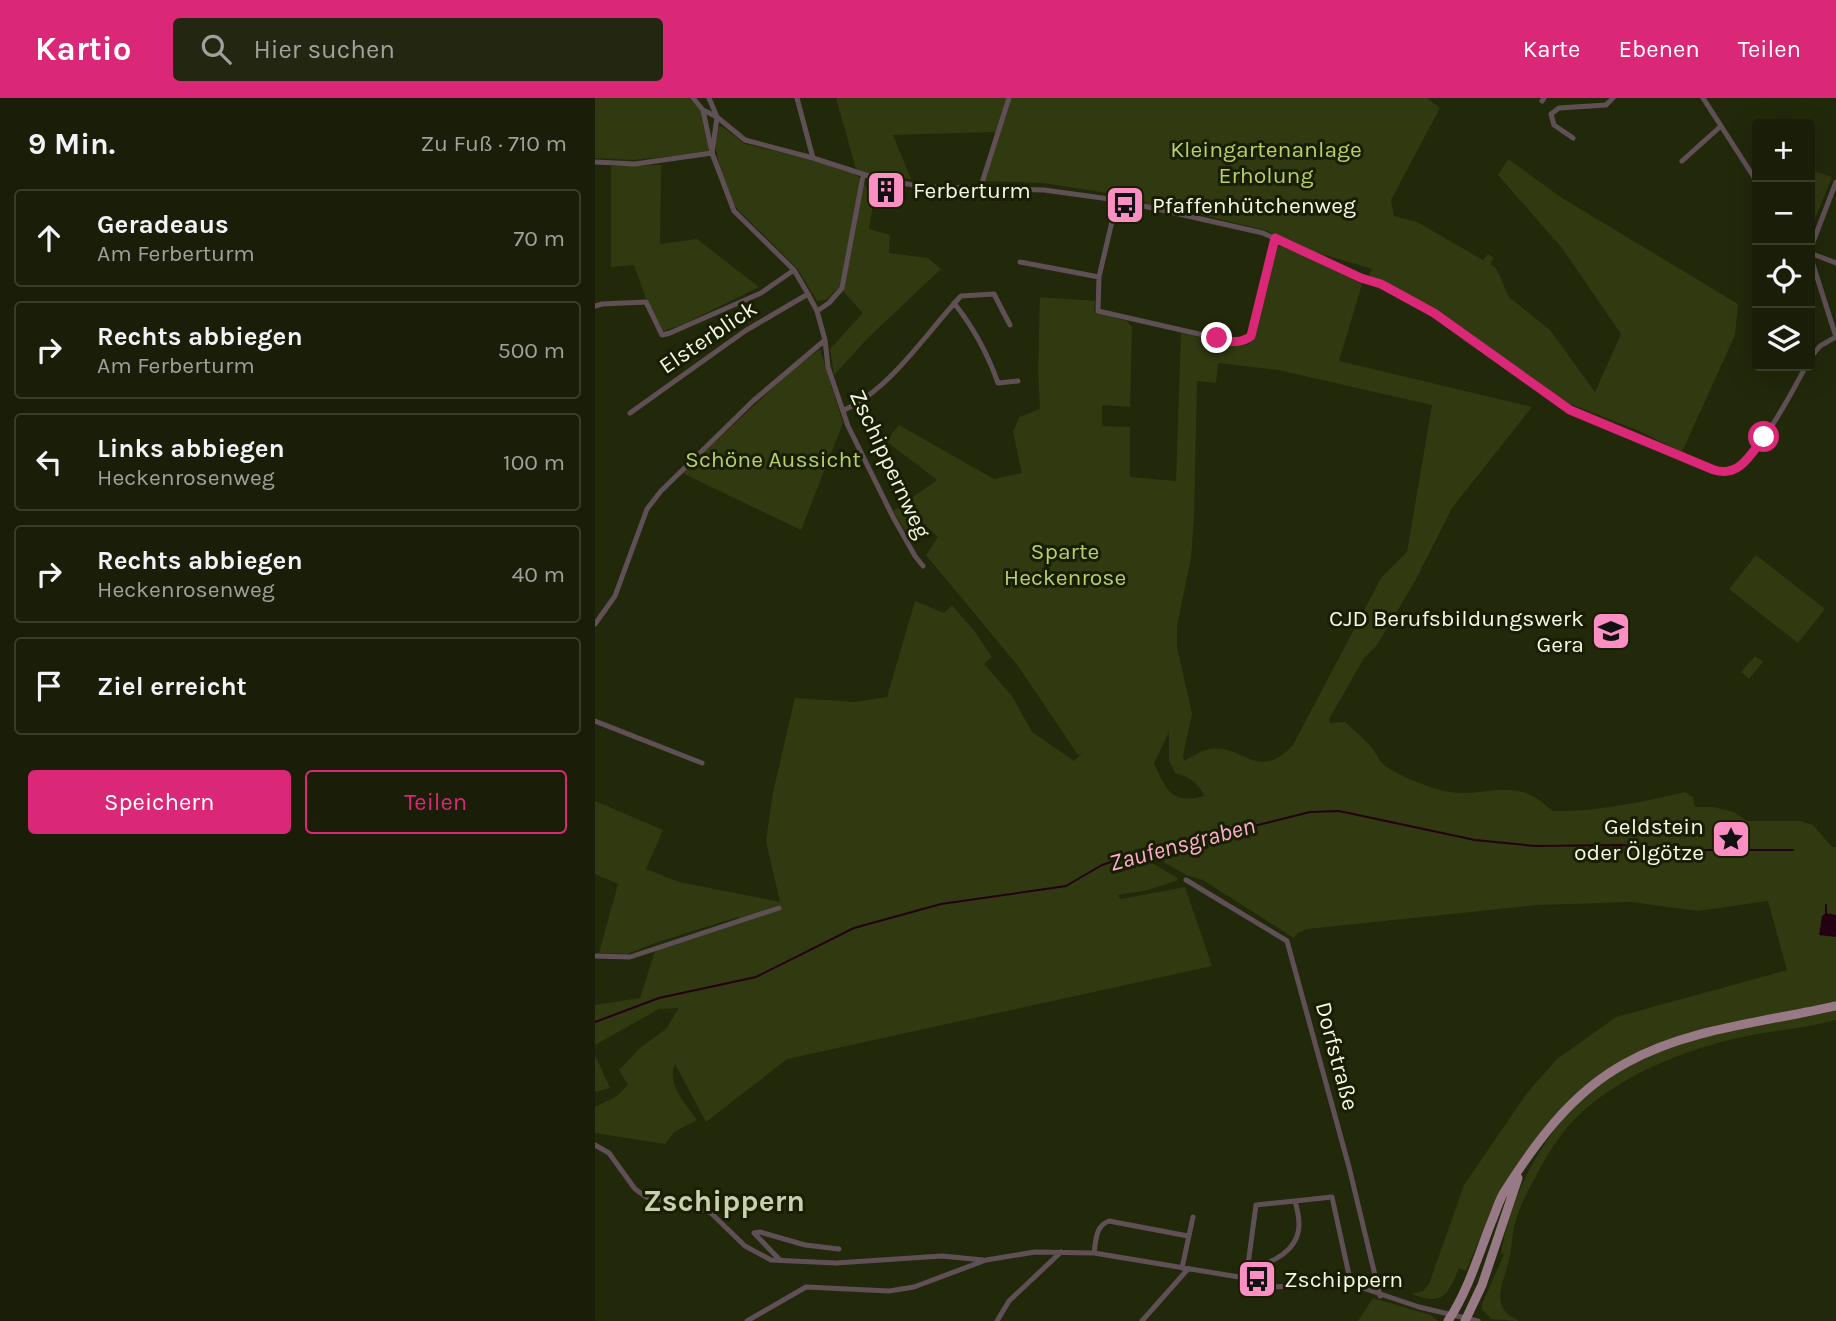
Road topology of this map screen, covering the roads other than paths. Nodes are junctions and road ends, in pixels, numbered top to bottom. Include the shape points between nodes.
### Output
1 (693, 98) edge
2 (709, 98) edge
3 (797, 98) edge
4 (1009, 98) edge
5 (1613, 98) edge
6 (1703, 98) edge
7 (703, 110) junction
8 (717, 117) junction
9 (1721, 126) junction
10 (1573, 138) dead end
11 (712, 153) junction
12 (813, 158) junction
13 (1682, 161) dead end
14 (595, 162) edge
15 (1752, 174) edge
16 (863, 176) junction
17 (1836, 185) edge
18 (980, 190) junction
19 (1117, 200) junction
20 (1275, 238) junction
21 (1813, 245) edge
22 (1815, 255) edge
23 (1020, 262) dead end
24 (1836, 263) edge
25 (1815, 269) edge
26 (795, 270) junction
27 (1100, 277) junction
28 (808, 294) junction
29 (954, 303) junction
30 (595, 306) edge
31 (817, 311) junction
32 (1010, 325) dead end
33 (1836, 337) edge
34 (825, 340) junction
35 (1815, 352) edge
36 (1803, 371) edge
37 (1018, 381) dead end
38 (843, 410) junction
39 (631, 413) dead end
40 (923, 566) dead end
41 (595, 624) edge
42 (595, 721) edge
43 (702, 763) dead end
44 (1186, 880) dead end
45 (779, 908) dead end
46 (595, 956) edge
47 (1836, 1006) edge
48 (595, 1145) edge
49 (1522, 1167) junction
50 (1295, 1201) junction
51 (1193, 1217) dead end
52 (1188, 1236) junction
53 (839, 1249) dead end
54 (1061, 1252) junction
55 (1094, 1253) junction
56 (779, 1259) junction
57 (986, 1260) junction
58 (1185, 1269) junction
59 (1246, 1275) junction
60 (1351, 1284) junction
61 (1380, 1296) junction
62 (1450, 1318) edge
63 (1466, 1320) edge
64 (747, 1321) edge
65 (997, 1321) edge
66 (1142, 1321) edge
67 (1478, 1321) edge

1 - 7 street
2 - 8 street
3 - 12 street
4 - 18 street
5 - 10 street via 1606,106 1553,111 1554,125
6 - 9 street
7 - 8 street
7 - 11 street
8 - 11 street, Zschippernweg
8 - 12 street via 745,140
9 - 13 street
9 - 15 street
11 - 14 street via 635,164
11 - 26 street, Zschippernweg via 734,211
12 - 16 street
16 - 18 street
16 - 31 street via 842,288
17 - 21 street
18 - 19 street via 1014,187
19 - 20 street
19 - 27 street
20 - 27 street via 1251,336 1245,341 1098,311
20 - 36 street via 1381,284 1434,313 1570,410 1724,473 1740,466 1764,437
22 - 24 street
23 - 27 street
25 - 33 street
26 - 28 street, Zschippernweg
26 - 30 street via 761,293 662,335 646,302
28 - 31 street, Zschippernweg
28 - 39 street, Elsterblick via 745,331
29 - 32 street via 961,296 994,293
29 - 37 street via 988,353 997,383
29 - 38 street via 890,376
31 - 34 street, Zschippernweg
33 - 35 street
34 - 38 street, Zschippernweg via 828,367
34 - 41 street via 753,401 661,491 647,509 615,596
38 - 40 street, Zschippernweg via 893,517
42 - 43 street
44 - 61 street, Dorfstraße via 1287,941
45 - 46 street via 630,957
47 - 49 main road via 1694,1036 1625,1063 1565,1110
48 - 56 street via 609,1153 646,1197 711,1213 745,1246 771,1260
49 - 62 main road via 1502,1196
49 - 63 main road
50 - 59 street via 1299,1226 1294,1242 1281,1257
50 - 59 street via 1256,1205
50 - 60 street via 1332,1197
51 - 52 street
52 - 55 street via 1109,1221 1097,1233
52 - 58 street
53 - 56 street via 754,1233
54 - 55 street
54 - 57 street
54 - 65 street via 1009,1301
55 - 58 street
56 - 57 street via 836,1263 942,1256
57 - 64 street via 914,1287 889,1291 806,1287
58 - 59 street
58 - 66 street
59 - 60 street via 1271,1287
60 - 61 street
61 - 62 street
62 - 63 street
63 - 67 street

